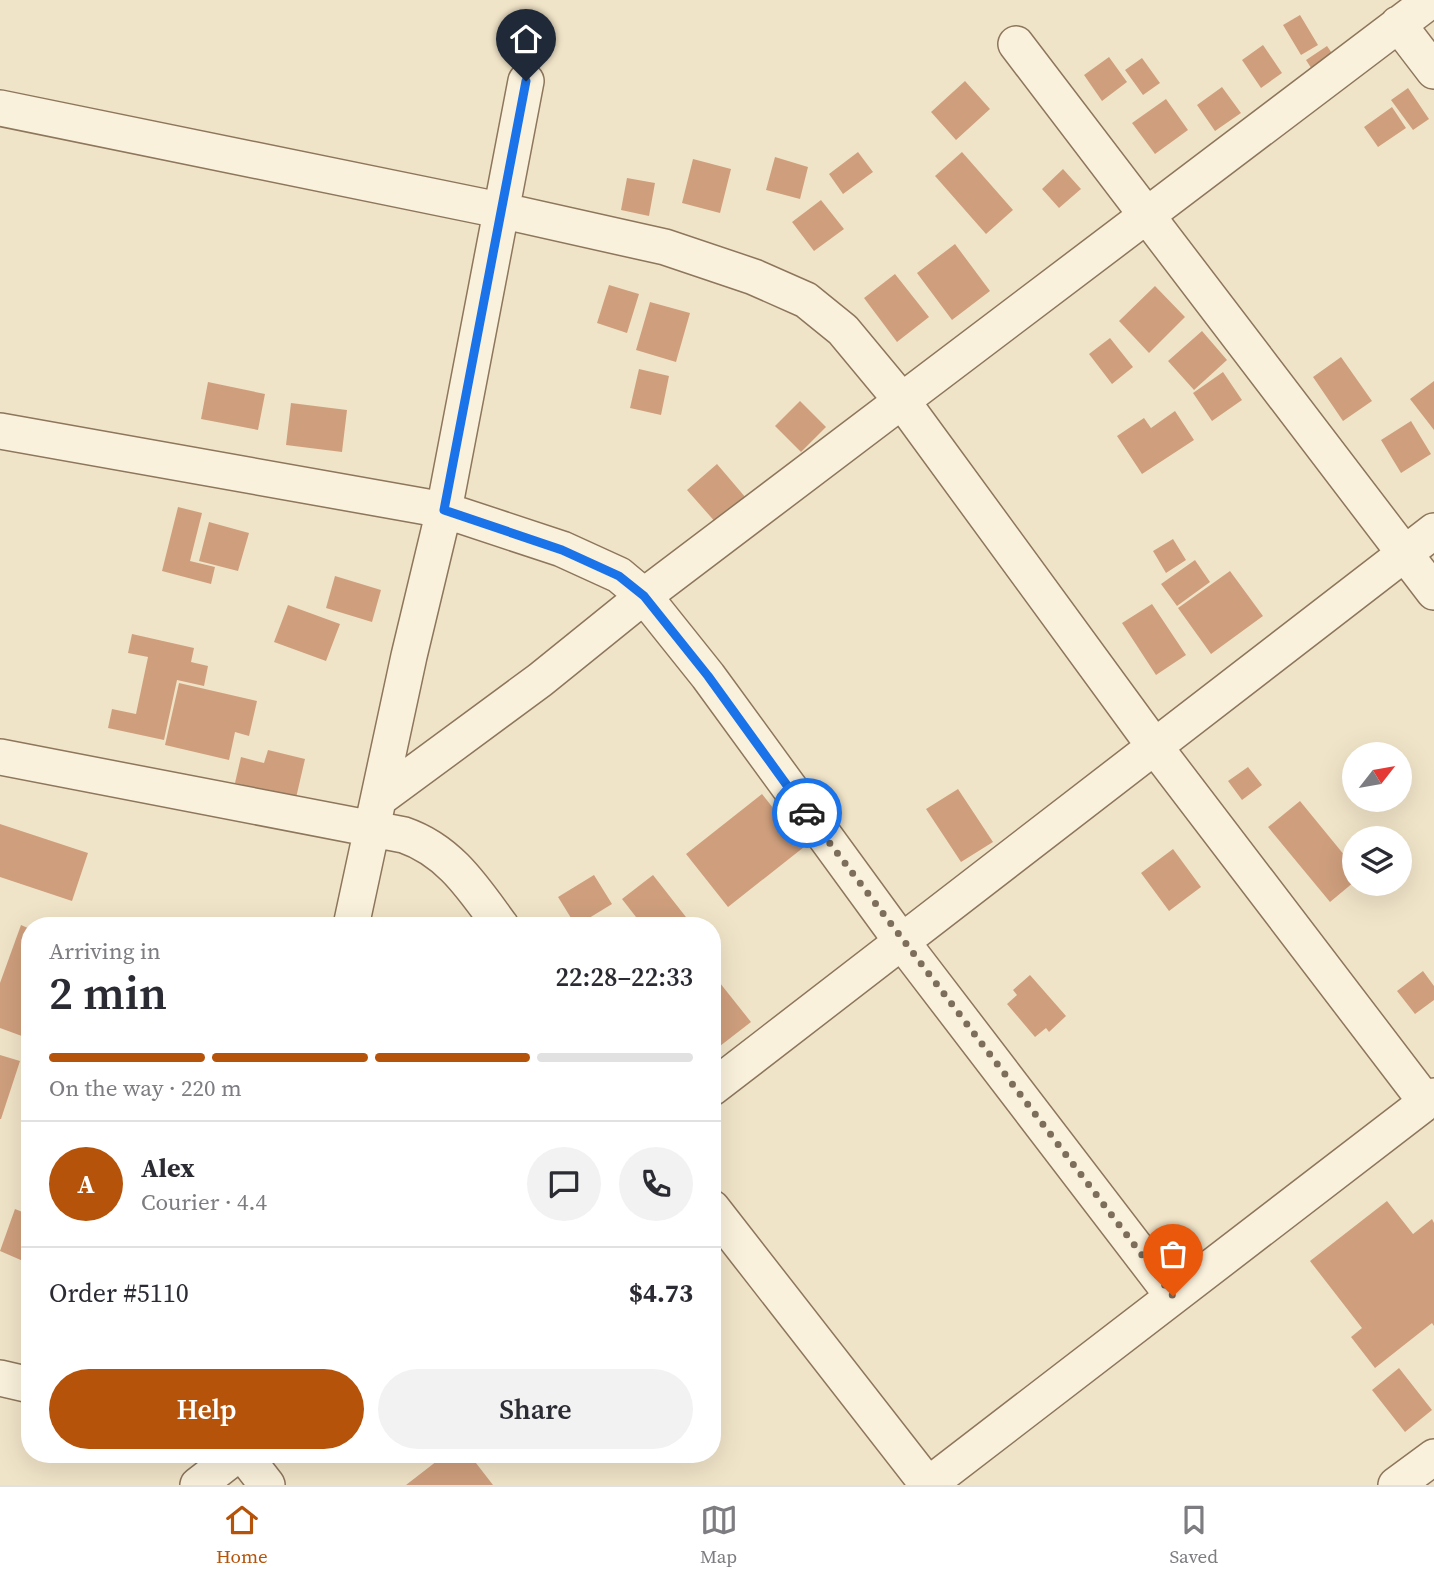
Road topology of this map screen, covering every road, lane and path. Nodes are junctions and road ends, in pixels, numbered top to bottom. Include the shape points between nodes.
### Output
1 (1431, 0) edge
2 (1398, 24) junction
3 (1016, 44) dead end
4 (1434, 71) edge
5 (526, 81) dead end
6 (0, 108) edge
7 (504, 211) junction
8 (1146, 216) junction
9 (902, 401) junction
10 (0, 431) edge
11 (444, 510) junction
12 (1434, 531) edge
13 (1405, 554) junction
14 (1434, 592) edge
15 (644, 596) junction
16 (1155, 747) junction
17 (0, 757) edge
18 (376, 814) junction
19 (353, 917) edge
20 (494, 917) edge
21 (902, 942) junction
22 (721, 1081) edge
23 (1430, 1099) edge
24 (721, 1220) edge
25 (1173, 1296) junction
26 (0, 1378) edge
27 (21, 1383) edge
28 (1434, 1457) edge
29 (229, 1463) edge
30 (249, 1463) edge
31 (198, 1485) edge
32 (267, 1485) edge
33 (928, 1485) edge
34 (1396, 1485) edge

1 - 2 street
2 - 4 street
2 - 8 street
3 - 8 street
5 - 7 street
6 - 7 street
7 - 9 street via 665,247 806,300 843,330
7 - 11 street
8 - 9 street
8 - 13 street
9 - 15 street
9 - 16 street
10 - 11 street
11 - 15 street via 562,550 619,576
11 - 18 street
12 - 13 street
13 - 14 street
13 - 16 street
15 - 18 street
15 - 21 street
16 - 21 street
16 - 23 street
17 - 18 street
18 - 19 street
18 - 20 street via 458,867
21 - 22 street
21 - 25 street
23 - 25 street
24 - 33 street
25 - 33 street
26 - 27 street
28 - 34 street
29 - 31 street
30 - 32 street

